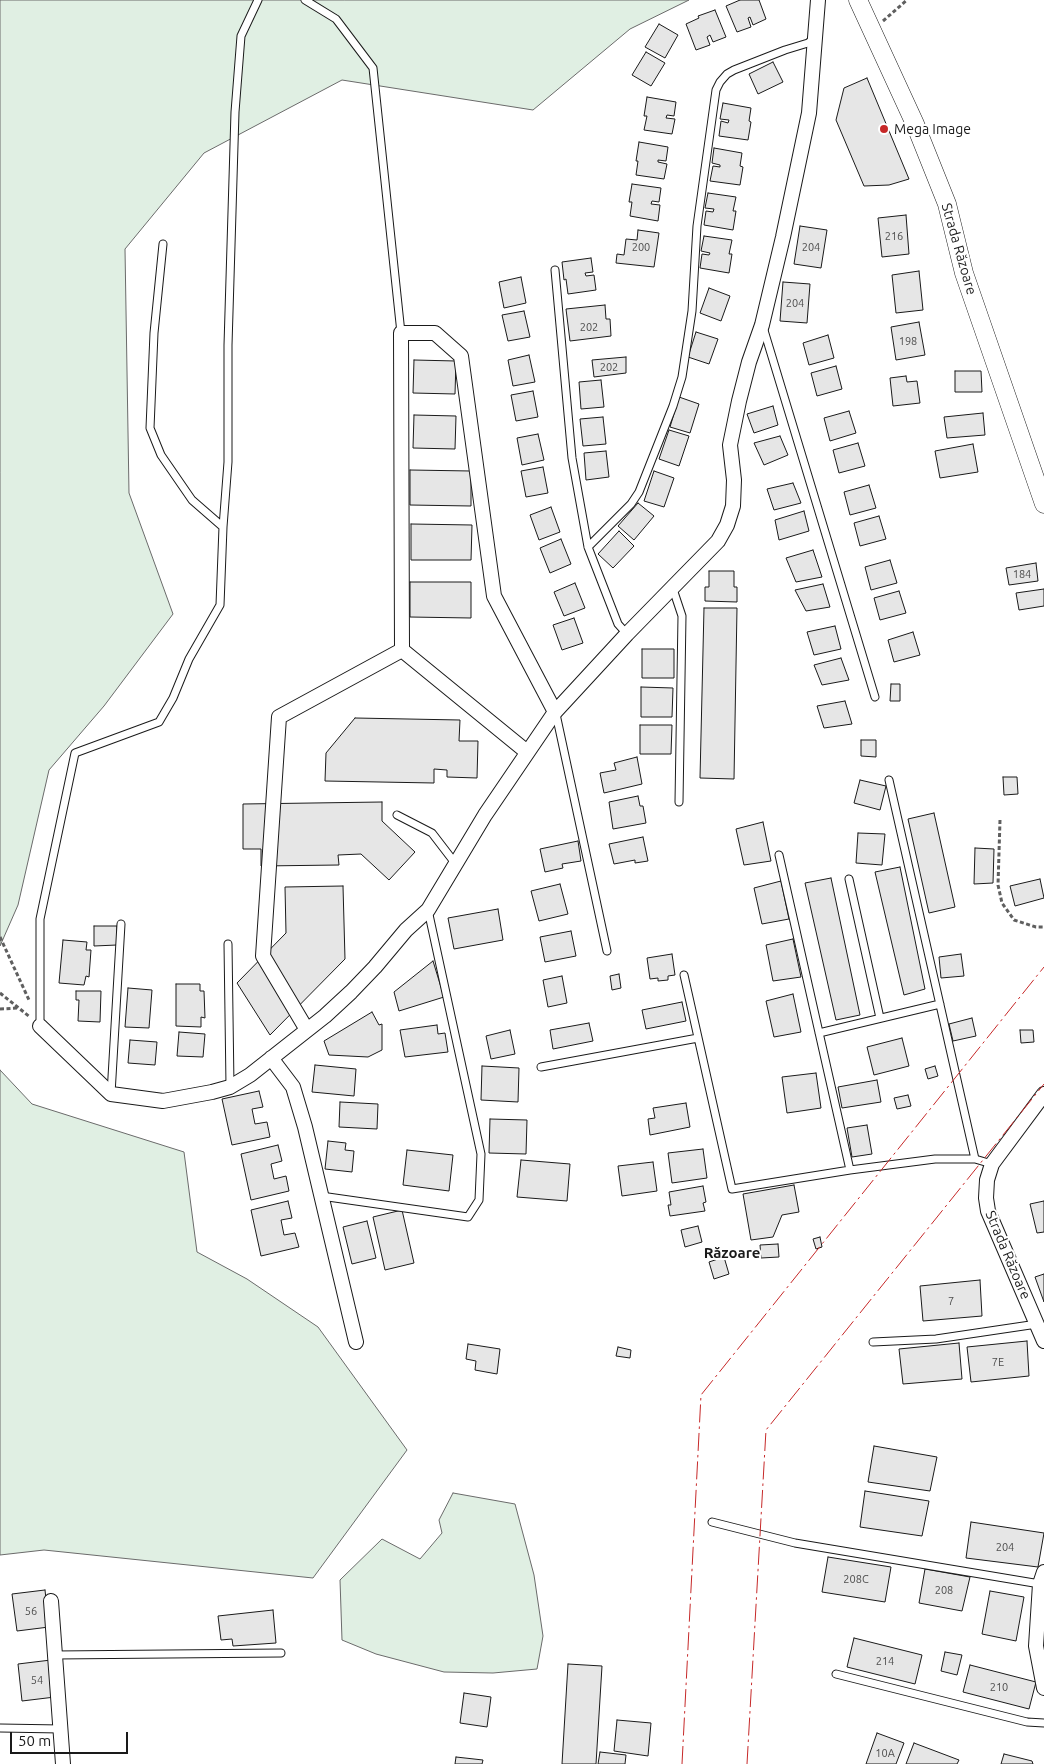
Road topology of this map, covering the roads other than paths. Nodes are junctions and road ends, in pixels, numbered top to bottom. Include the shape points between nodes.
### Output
1 (258, 0) edge
2 (305, 0) edge
3 (818, 0) edge
4 (858, 0) edge
5 (816, 38) junction
6 (163, 244) dead end
7 (555, 270) dead end
8 (762, 325) junction
9 (402, 333) junction
10 (1044, 504) edge
11 (223, 528) junction
12 (588, 547) junction
13 (672, 586) junction
14 (627, 634) junction
15 (402, 650) junction
16 (875, 697) dead end
17 (555, 712) junction
18 (527, 752) junction
19 (889, 780) dead end
20 (679, 802) dead end
21 (397, 815) dead end
22 (779, 855) dead end
23 (455, 863) junction
24 (849, 879) dead end
25 (428, 910) junction
26 (121, 924) dead end
27 (228, 944) dead end
28 (607, 951) dead end
29 (684, 975) dead end
30 (940, 1004) junction
31 (880, 1018) junction
32 (40, 1026) joint
33 (307, 1030) junction
34 (819, 1033) junction
35 (698, 1038) junction
36 (271, 1058) junction
37 (541, 1067) dead end
38 (230, 1087) junction
39 (111, 1094) junction
40 (1044, 1094) edge
41 (975, 1159) junction
42 (992, 1164) junction
43 (850, 1170) junction
44 (321, 1196) junction
45 (1037, 1324) junction
46 (1044, 1341) edge
47 (356, 1342) dead end
48 (873, 1342) dead end
49 (712, 1522) dead end
50 (1042, 1578) edge
51 (51, 1601) dead end
52 (281, 1653) dead end
53 (55, 1654) junction
54 (836, 1674) dead end
55 (1044, 1688) edge
56 (1044, 1723) edge
57 (0, 1728) edge
58 (61, 1729) junction
59 (62, 1764) edge

1 - 11 lane via 241,36 235,112 228,462
2 - 9 lane via 336,19 373,68
3 - 5 street
4 - 10 street, Strada Răzoare via 915,124 947,204 964,273
5 - 8 street via 809,113
5 - 12 lane via 734,70 727,74 716,90 697,226 692,311 682,376 639,492
6 - 11 lane via 154,333 150,428 161,455 192,500
7 - 12 lane via 572,458
8 - 13 street via 749,362 730,445 734,480 733,506 727,525 718,541
8 - 16 lane
9 - 15 street
9 - 17 street via 435,333 461,356 494,596
11 - 32 lane via 220,605 189,659 159,722 75,753 40,919
12 - 14 lane via 618,624
13 - 14 street
13 - 20 lane via 682,616
14 - 17 street
15 - 18 street
15 - 33 street via 279,717 263,956
17 - 18 street
17 - 28 lane
18 - 23 street
19 - 30 lane
21 - 23 lane via 432,833
22 - 34 lane
23 - 25 street
24 - 31 lane
25 - 33 street via 351,992
25 - 44 lane via 481,1154 479,1200 468,1217
26 - 39 lane
27 - 38 lane
29 - 35 lane
30 - 31 lane
30 - 41 lane
31 - 34 lane
32 - 39 street
33 - 36 street
34 - 43 lane
35 - 37 lane
35 - 43 lane via 732,1189
36 - 38 street
36 - 44 street via 293,1087
38 - 39 street via 163,1102
40 - 42 street, Strada Răzoare
41 - 42 lane
41 - 43 lane via 935,1159
42 - 45 street, Strada Răzoare via 987,1180 988,1211
44 - 47 street
45 - 46 street, Strada Răzoare
45 - 48 lane via 936,1339
49 - 50 lane via 795,1543
50 - 55 street via 1036,1646
51 - 53 street
52 - 53 lane
53 - 58 street
54 - 56 lane via 1027,1722
57 - 58 lane
58 - 59 street

